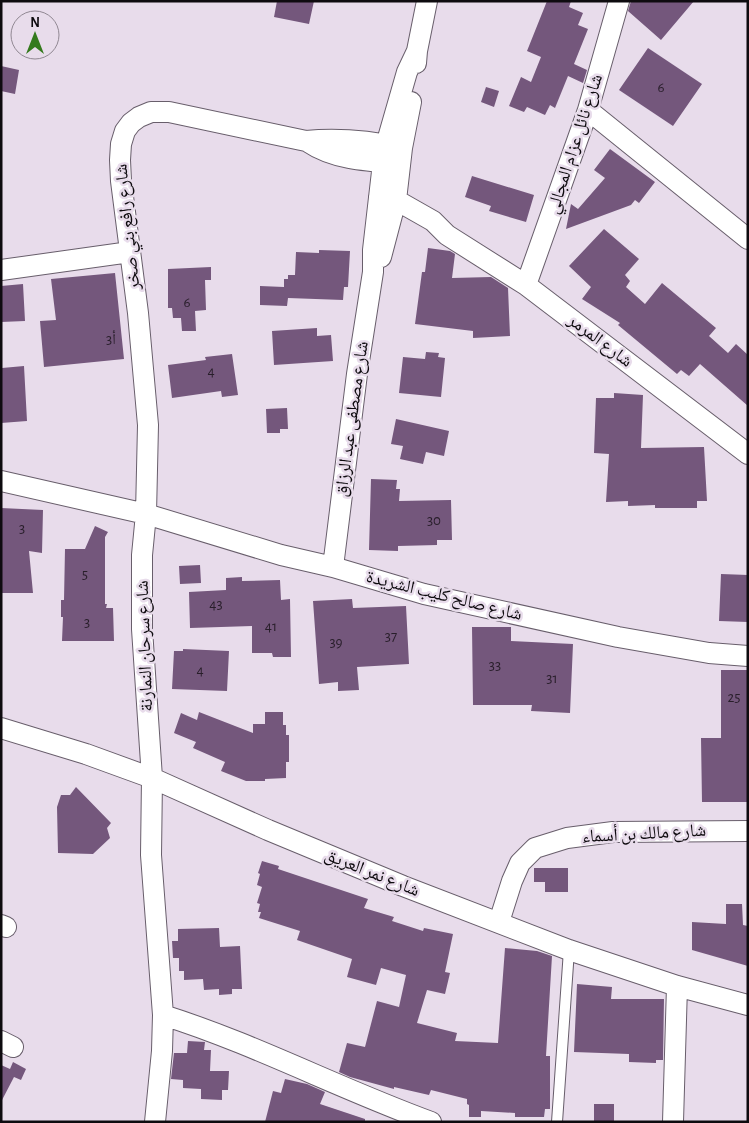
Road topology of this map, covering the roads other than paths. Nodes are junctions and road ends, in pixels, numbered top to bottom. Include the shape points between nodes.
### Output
1 (427, 1) edge
2 (619, 1) edge
3 (588, 110) junction
4 (393, 155) junction
5 (386, 205) junction
6 (748, 239) edge
7 (130, 252) junction
8 (1, 270) edge
9 (526, 285) junction
10 (748, 454) edge
11 (1, 481) edge
12 (146, 514) junction
13 (333, 567) junction
14 (748, 656) edge
15 (1, 728) edge
16 (152, 778) junction
17 (748, 831) edge
18 (499, 922) junction
19 (569, 950) junction
20 (677, 986) junction
21 (748, 1005) edge
22 (163, 1014) junction
23 (155, 1122) edge
24 (431, 1122) edge
25 (557, 1122) edge
26 (673, 1122) edge

1 - 4 street, شارع مصطفى عبد الرزاق via 417,51 407,72
2 - 3 street, شارع نائل عزام المجالي
3 - 6 street
3 - 9 street, شارع نائل عزام المجالي
4 - 5 street, شارع مصطفى عبد الرزاق
4 - 7 street, شارع رافع بني صخر via 325,139 306,141 169,112 151,112 131,123 121,144 121,181
5 - 9 street, شارع المرمر via 430,230 447,235
5 - 13 street, شارع مصطفى عبد الرزاق via 373,250 373,272
7 - 8 street
7 - 12 street, شارع رافع بني صخر via 148,424
9 - 10 street, شارع المرمر
11 - 12 street, شارع صالح كليب الشريدة
12 - 13 street, شارع صالح كليب الشريدة via 281,555
12 - 16 street, شارع سرحان النمارنة via 142,555 142,629
13 - 14 street, شارع صالح كليب الشريدة via 424,594 618,637 709,653
15 - 16 street, شارع نمر العريق
16 - 18 street, شارع نمر العريق via 403,886
16 - 22 street, شارع سرحان النمارنة via 151,856
17 - 18 street, شارع مالك بن أسماء via 613,832 567,838 535,848 520,863
18 - 19 street, شارع نمر العريق
19 - 20 street, شارع نمر العريق
19 - 25 lane
20 - 21 street, شارع نمر العريق
20 - 26 street
22 - 23 street, شارع سرحان النمارنة
22 - 24 street via 230,1038

